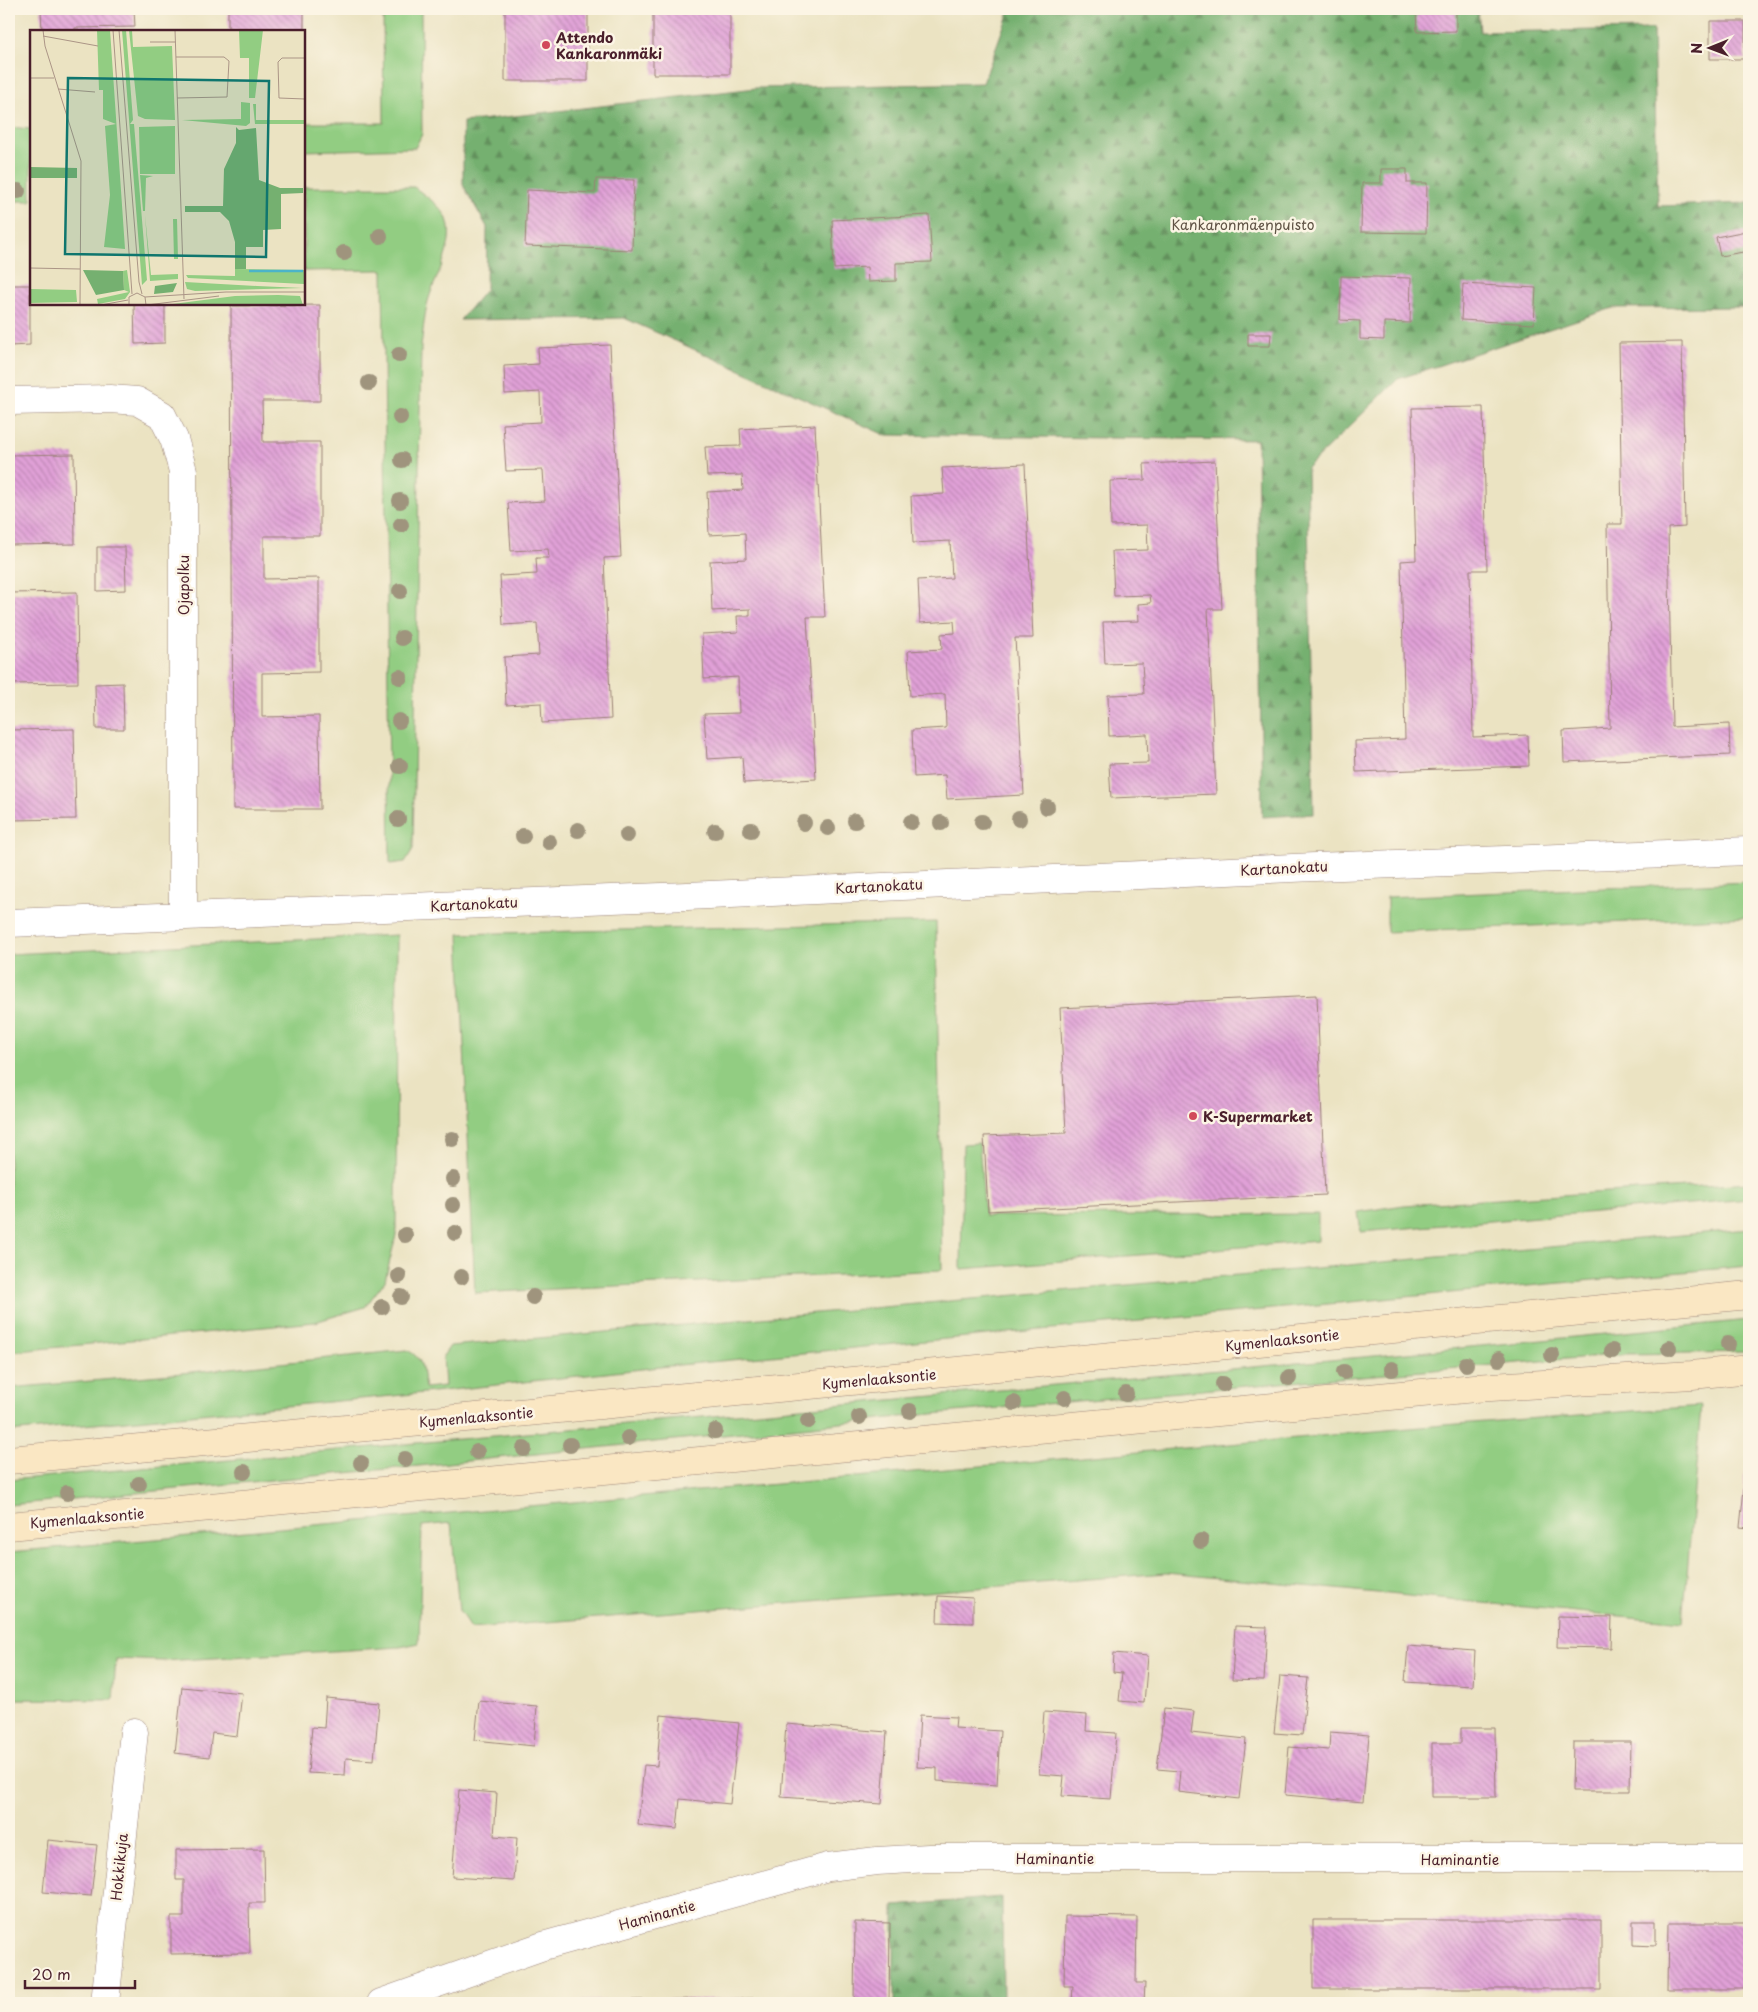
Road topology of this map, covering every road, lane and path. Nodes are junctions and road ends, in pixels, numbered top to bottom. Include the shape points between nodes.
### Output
1 (9, 401) edge
2 (1749, 851) edge
3 (183, 916) junction
4 (9, 923) edge
5 (1749, 1295) edge
6 (1749, 1369) edge
7 (9, 1460) edge
8 (9, 1526) edge
9 (134, 1732) dead end
10 (1749, 1858) edge
11 (105, 2003) edge
12 (381, 2003) edge

1 - 3 street, Ojapolku via 110,399 137,402 162,415 174,439 183,471
2 - 3 street, Kartanokatu via 1315,866
3 - 4 street, Kartanokatu
5 - 7 main road, Kymenlaaksontie
6 - 8 main road, Kymenlaaksontie via 1475,1388
9 - 11 street, Hokkikuja
10 - 12 street, Haminantie via 878,1860 828,1867 543,1946

